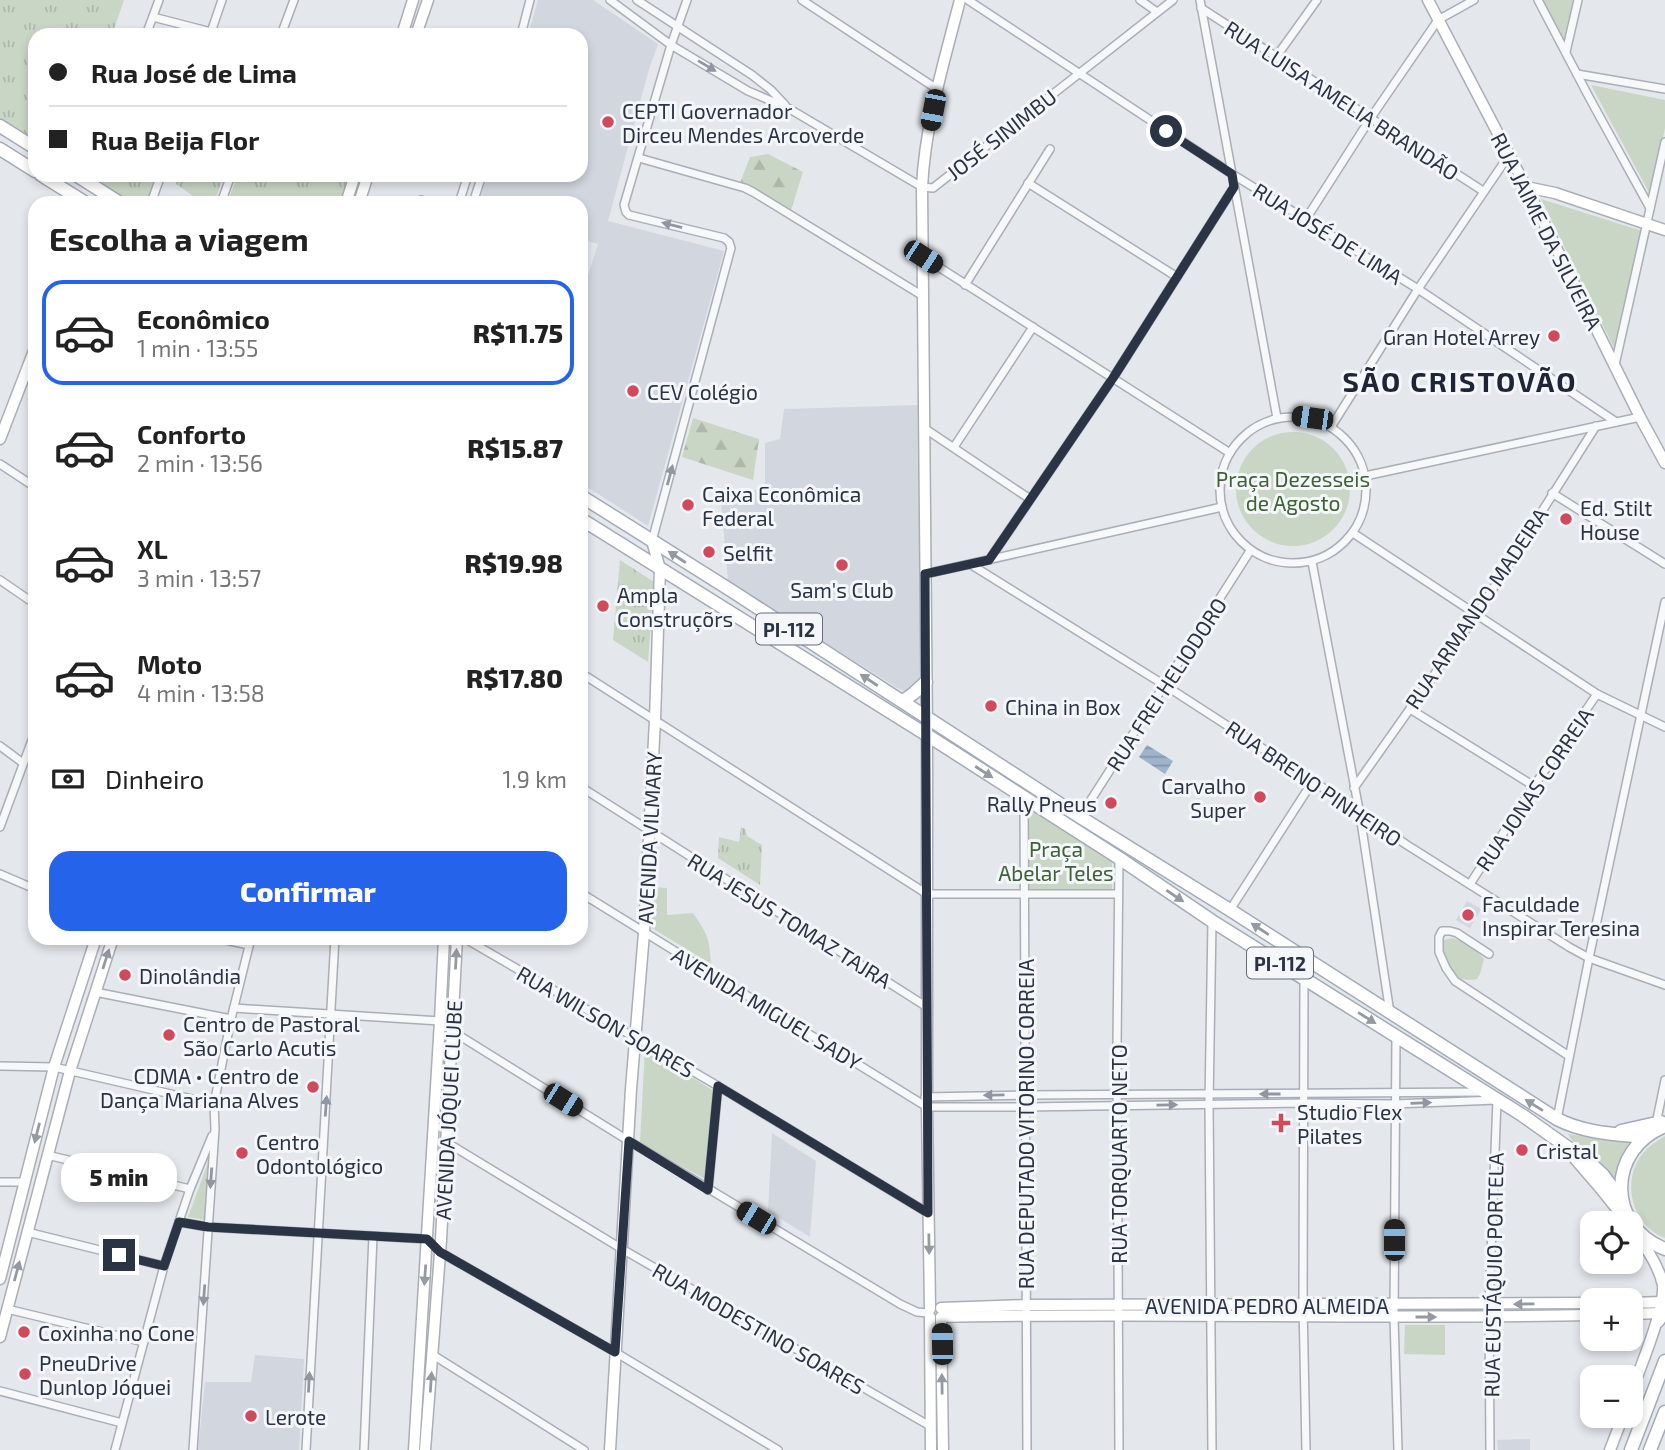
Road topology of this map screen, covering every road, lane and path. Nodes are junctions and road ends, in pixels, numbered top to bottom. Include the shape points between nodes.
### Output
1 (159, 0) edge
2 (222, 0) edge
3 (294, 0) edge
4 (413, 0) edge
5 (428, 0) edge
6 (530, 0) edge
7 (610, 0) edge
8 (636, 0) edge
9 (687, 0) edge
10 (802, 0) edge
11 (960, 0) edge
12 (968, 0) edge
13 (1140, 0) edge
14 (1173, 0) edge
15 (1317, 0) edge
16 (1428, 0) edge
17 (1474, 0) edge
18 (1538, 0) edge
19 (1578, 0) edge
20 (1200, 4) edge
21 (1157, 12) junction
22 (153, 17) junction
23 (1438, 20) junction
24 (678, 27) junction
25 (149, 28) edge
26 (190, 28) edge
27 (212, 28) edge
28 (284, 28) edge
29 (404, 28) edge
30 (418, 28) edge
31 (522, 28) edge
32 (671, 45) junction
33 (1566, 52) junction
34 (1276, 57) junction
35 (1077, 74) junction
36 (1577, 74) junction
37 (937, 89) junction
38 (1665, 89) edge
39 (788, 108) junction
40 (1370, 119) junction
41 (0, 126) edge
42 (1665, 142) edge
43 (28, 144) edge
44 (0, 149) edge
45 (1050, 149) dead end
46 (1509, 155) junction
47 (639, 158) junction
48 (28, 167) edge
49 (1232, 174) junction
50 (52, 182) edge
51 (87, 182) edge
52 (1028, 183) junction
53 (922, 187) junction
54 (1234, 187) junction
55 (1526, 187) junction
56 (1483, 191) junction
57 (75, 196) edge
58 (109, 196) edge
59 (1650, 208) junction
60 (1306, 219) junction
61 (1647, 224) junction
62 (1665, 230) edge
63 (923, 257) junction
64 (1177, 276) junction
65 (965, 285) junction
66 (1418, 289) junction
67 (923, 296) junction
68 (1032, 327) junction
69 (1615, 365) junction
70 (28, 366) edge
71 (1113, 378) junction
72 (1640, 416) junction
73 (1277, 418) junction
74 (1616, 422) junction
75 (1595, 426) junction
76 (1331, 427) junction
77 (924, 428) junction
78 (0, 439) edge
79 (954, 447) junction
80 (1230, 453) junction
81 (1665, 463) edge
82 (0, 464) edge
83 (1365, 476) junction
84 (28, 482) edge
85 (1552, 493) junction
86 (1030, 499) junction
87 (588, 500) edge
88 (1222, 507) junction
89 (588, 523) edge
90 (1353, 533) junction
91 (652, 541) junction
92 (1250, 551) junction
93 (989, 560) junction
94 (1312, 562) junction
95 (970, 564) junction
96 (1665, 564) edge
97 (660, 569) junction
98 (925, 574) junction
99 (0, 580) edge
100 (28, 599) edge
101 (1665, 602) edge
102 (1477, 614) junction
103 (588, 677) edge
104 (926, 682) junction
105 (1166, 686) junction
106 (1597, 694) junction
107 (903, 702) junction
108 (1410, 709) junction
109 (926, 717) junction
110 (1641, 717) junction
111 (655, 719) junction
112 (1665, 727) edge
113 (927, 735) junction
114 (0, 746) edge
115 (28, 757) edge
116 (23, 763) junction
117 (1313, 781) junction
118 (1534, 786) junction
119 (1354, 788) junction
120 (588, 791) edge
121 (1024, 798) junction
122 (1360, 815) junction
123 (1080, 817) junction
124 (0, 827) edge
125 (649, 830) junction
126 (1119, 858) junction
127 (0, 874) edge
128 (1470, 884) junction
129 (28, 887) edge
130 (927, 894) junction
131 (1023, 894) junction
132 (1118, 894) junction
133 (588, 897) edge
134 (1230, 910) junction
135 (1212, 922) junction
136 (644, 933) junction
137 (94, 945) edge
138 (111, 945) edge
139 (249, 945) edge
140 (335, 945) edge
141 (444, 945) edge
142 (457, 945) edge
143 (476, 945) edge
144 (1489, 954) dead end
145 (1589, 958) junction
146 (1304, 978) junction
147 (1665, 985) edge
148 (95, 992) junction
149 (928, 1007) junction
150 (234, 1008) junction
151 (1390, 1013) junction
152 (332, 1014) junction
153 (231, 1019) junction
154 (440, 1021) junction
155 (452, 1031) junction
156 (1396, 1035) junction
157 (635, 1037) junction
158 (1569, 1056) junction
159 (0, 1066) edge
160 (54, 1066) junction
161 (71, 1071) junction
162 (1665, 1080) edge
163 (718, 1086) junction
164 (1394, 1092) junction
165 (1486, 1092) junction
166 (1026, 1094) junction
167 (1209, 1094) junction
168 (1304, 1094) junction
169 (1117, 1095) junction
170 (1497, 1100) junction
171 (924, 1101) junction
172 (1304, 1103) junction
173 (214, 1104) junction
174 (1209, 1104) junction
175 (1394, 1104) junction
176 (1117, 1105) junction
177 (1025, 1107) junction
178 (1557, 1119) junction
179 (1662, 1123) edge
180 (215, 1129) junction
181 (1611, 1134) junction
182 (1644, 1137) junction
183 (1558, 1139) junction
184 (629, 1141) junction
185 (446, 1142) junction
186 (47, 1155) junction
187 (0, 1182) edge
188 (24, 1182) junction
189 (190, 1189) junction
190 (708, 1190) junction
191 (1622, 1202) junction
192 (1618, 1211) edge
193 (928, 1213) junction
194 (179, 1222) junction
195 (208, 1227) junction
196 (27, 1232) junction
197 (318, 1233) junction
198 (373, 1236) junction
199 (427, 1239) junction
200 (1649, 1241) junction
201 (1643, 1245) edge
202 (622, 1249) junction
203 (1665, 1249) edge
204 (440, 1252) junction
205 (1665, 1260) edge
206 (164, 1266) junction
207 (0, 1279) edge
208 (1580, 1303) edge
209 (1303, 1304) junction
210 (1394, 1305) junction
211 (1489, 1305) junction
212 (1643, 1307) edge
213 (7, 1309) junction
214 (1027, 1310) junction
215 (1118, 1310) junction
216 (1211, 1311) junction
217 (1661, 1312) edge
218 (934, 1313) junction
219 (1643, 1313) edge
220 (1580, 1315) edge
221 (1303, 1317) junction
222 (1394, 1317) junction
223 (1490, 1318) junction
224 (0, 1337) edge
225 (144, 1342) junction
226 (615, 1352) junction
227 (433, 1354) junction
228 (1665, 1361) edge
229 (1641, 1365) edge
230 (0, 1391) edge
231 (1665, 1412) edge
232 (122, 1423) junction
233 (930, 1426) junction
234 (1618, 1428) edge
235 (115, 1450) edge
236 (193, 1450) edge
237 (306, 1450) edge
238 (364, 1450) edge
239 (414, 1450) edge
240 (425, 1450) edge
241 (584, 1450) edge
242 (610, 1450) edge
243 (778, 1450) edge
244 (931, 1450) edge
245 (943, 1450) edge
246 (1027, 1450) edge
247 (1119, 1450) edge
248 (1212, 1450) edge
249 (1306, 1450) edge
250 (1398, 1450) edge
251 (1490, 1450) edge
252 (1610, 1450) edge
253 (1631, 1450) edge
254 (1650, 1450) edge

1 - 22 street
2 - 27 street
3 - 28 street
4 - 29 street
5 - 30 street
6 - 31 street
7 - 32 street
8 - 24 street
9 - 24 street
10 - 37 street
11 - 37 street
12 - 35 street, RUA JOSÉ DE LIMA
13 - 21 street
14 - 21 street, JOSÉ SINIMBU
15 - 34 street
16 - 23 street, RUA JAIME DA SILVEIRA
17 - 23 street
18 - 33 street
19 - 33 street
20 - 34 street, RUA LUISA AMELIA BRANDÃO
20 - 49 street
21 - 35 street, JOSÉ SINIMBU
22 - 25 street
22 - 26 street
23 - 40 street
23 - 46 street, RUA JAIME DA SILVEIRA
24 - 32 street
24 - 39 street via 752,75
32 -> 39 street via 748,91
32 - 47 street
33 - 36 street
34 - 40 street, RUA LUISA AMELIA BRANDÃO
35 - 49 street, RUA JOSÉ DE LIMA
35 - 53 street, JOSÉ SINIMBU via 933,188
36 - 38 street
36 - 59 street
37 - 53 street
39 - 53 street
40 - 56 street, RUA LUISA AMELIA BRANDÃO
40 - 60 street
41 - 43 main road
42 - 59 street
44 - 48 main road
45 - 52 street
46 - 55 street, RUA JAIME DA SILVEIRA
46 - 56 street
47 - 67 street via 753,192
91 -> 47 street via 731,250 724,238 629,215 624,205
49 - 54 street
49 - 60 street, RUA JOSÉ DE LIMA
50 - 57 main road
51 - 58 main road
52 - 64 street
52 - 65 street
53 - 63 street
54 - 64 street
54 - 73 street
55 - 61 street
55 - 69 street, RUA JAIME DA SILVEIRA
56 - 66 street
59 - 61 street
60 - 66 street, RUA JOSÉ DE LIMA
61 - 62 street
61 - 69 street
63 - 65 street
63 - 67 street
64 - 71 street
65 - 68 street
66 - 74 street, RUA JOSÉ DE LIMA
66 - 76 street
67 - 77 street
68 - 71 street
68 - 79 street
69 - 72 street, RUA JAIME DA SILVEIRA
70 - 78 street
71 - 80 street
71 - 86 street
72 - 74 street
72 - 81 street, RUA JAIME DA SILVEIRA
73 - 76 street via 1312,418
73 - 80 street via 1246,433
74 - 75 street
75 - 83 street
75 - 85 street, RUA ARMANDO MADEIRA
76 - 83 street via 1355,450
77 - 79 street
77 - 98 street
79 - 86 street
80 - 88 street via 1220,481
82 - 84 street
83 - 90 street via 1363,512
85 - 96 street
85 - 102 street, RUA ARMANDO MADEIRA
86 - 93 street
87 - 91 main road, PI-112
88 - 92 street via 1233,533
88 - 93 street
89 - 97 main road, PI-112
90 - 94 street via 1335,551
90 - 102 street
91 - 97 street, AVENIDA VILMARY
107 -> 91 main road, PI-112
92 - 94 street via 1288,564
92 - 105 street, RUA FREI HELIODORO
93 - 95 street
94 - 119 street
95 - 98 street
95 - 105 street, RUA BRENO PINHEIRO
97 - 111 street, AVENIDA VILMARY
97 - 113 main road, PI-112
98 - 104 street
99 - 100 street
101 - 110 street
102 - 106 street
102 - 108 street, RUA ARMANDO MADEIRA
103 - 111 street
104 - 107 main road
104 - 109 street
105 - 117 street, RUA BRENO PINHEIRO
105 - 123 street, RUA FREI HELIODORO
106 - 110 street
106 - 118 street, RUA JONAS CORREIA
107 - 109 main road, PI-112
108 - 118 street
108 - 119 street, RUA ARMANDO MADEIRA
109 - 113 street
109 - 123 main road, PI-112
110 - 112 street
110 - 145 street
111 - 125 street, AVENIDA VILMARY
111 - 130 street
113 -> 121 main road, PI-112
113 - 130 street
114 - 116 street
115 - 116 street
116 - 124 street
117 - 122 street, RUA BRENO PINHEIRO
117 - 134 street
118 - 128 street, RUA JONAS CORREIA
119 - 122 street
120 - 125 street, RUA JESUS TOMAZ TAJRA
121 - 126 main road, PI-112
121 - 131 street, RUA DEPUTADO VITORINO CORREIA
122 - 128 street, RUA BRENO PINHEIRO
122 - 151 street
123 - 134 main road, PI-112
125 - 136 street, AVENIDA VILMARY
125 - 149 street, RUA JESUS TOMAZ TAJRA
126 - 132 street, RUA TORQUARTO NETO
126 -> 135 main road, PI-112
127 - 129 street
128 - 145 street, RUA BRENO PINHEIRO
130 - 131 street
130 - 149 street
131 - 132 street
131 - 166 street, RUA DEPUTADO VITORINO CORREIA
132 - 169 street, RUA TORQUARTO NETO
133 - 136 street, AVENIDA MIGUEL SADY
151 -> 134 main road, PI-112
135 - 146 main road, PI-112
135 - 167 street
136 - 157 street, AVENIDA VILMARY
136 - 171 street, AVENIDA MIGUEL SADY
137 - 160 street
148 -> 138 street
139 - 150 street
140 - 152 street
141 - 154 street, AVENIDA JÓQUEI CLUBE
155 -> 142 street, AVENIDA JÓQUEI CLUBE
143 - 157 street, RUA WILSON SOARES
144 - 158 street via 1454,932 1442,931 1439,937 1439,953 1455,981
145 - 147 street, RUA BRENO PINHEIRO
145 - 158 street
146 -> 156 main road, PI-112
146 - 168 street
148 - 153 street
148 - 161 street
149 - 171 street
150 - 152 street
150 - 153 street
178 -> 151 main road, PI-112
152 - 154 street
197 -> 152 street
153 - 173 street
154 - 155 street, AVENIDA PEDRO ALMEIDA
154 - 199 street, AVENIDA JÓQUEI CLUBE
155 - 184 street, AVENIDA PEDRO ALMEIDA
155 - 185 street, AVENIDA JÓQUEI CLUBE
156 - 164 street
156 - 165 main road, PI-112
157 - 163 street, RUA WILSON SOARES
157 - 184 street, AVENIDA VILMARY
158 - 178 street
159 - 160 street
160 - 161 street
160 -> 188 street
161 - 173 street
161 - 186 street
162 - 179 street
163 - 190 street
163 - 193 street, RUA WILSON SOARES
164 - 165 street
164 - 168 street
164 - 175 street
165 - 170 main road, PI-112
166 - 169 street
166 -> 171 street
166 - 177 street, RUA DEPUTADO VITORINO CORREIA
168 -> 167 street
167 - 169 street
167 - 174 street
168 - 172 street
169 - 176 street, RUA TORQUARTO NETO
175 -> 170 street
170 - 183 main road, PI-112
170 - 211 street, RUA EUSTÁQUIO PORTELA
171 - 177 street
171 - 193 street
172 - 174 street
172 - 175 street
172 - 209 street
173 - 180 street
176 -> 174 street
174 - 216 street
175 - 210 street
176 - 177 street
176 - 215 street, RUA TORQUARTO NETO
177 - 214 street, RUA DEPUTADO VITORINO CORREIA
178 - 181 main road, PI-112
179 - 181 main road
179 - 182 main road
180 - 189 street
180 -> 195 street
181 - 182 main road, PI-112
182 - 191 main road via 1624,1166
183 - 191 main road, PI-112 via 1603,1175
183 - 192 street
184 - 190 street, AVENIDA PEDRO ALMEIDA
184 - 202 street, AVENIDA VILMARY
185 - 202 street, RUA MODESTINO SOARES
185 - 204 street, AVENIDA JÓQUEI CLUBE
186 - 189 street
186 - 196 street
187 - 188 street
188 - 207 street
189 - 194 street
190 - 218 street, AVENIDA PEDRO ALMEIDA via 900,1304
191 - 200 main road via 1628,1217
193 -> 218 street
194 - 195 street
194 - 206 street
195 - 197 street
195 -> 236 street
196 - 206 street
213 -> 196 street
197 - 198 street
237 -> 197 street
198 - 199 street
198 - 238 street
199 - 204 street
199 -> 239 street, AVENIDA JÓQUEI CLUBE
200 - 203 main road
200 - 205 main road
201 - 217 street via 1661,1278
202 - 226 street, AVENIDA VILMARY
202 - 233 street, RUA MODESTINO SOARES
204 - 226 street
204 - 227 street, AVENIDA JÓQUEI CLUBE
206 - 225 street
208 -> 211 street, AVENIDA PEDRO ALMEIDA
209 - 210 street, AVENIDA PEDRO ALMEIDA
209 - 216 street, AVENIDA PEDRO ALMEIDA
209 - 221 street
210 - 211 street, AVENIDA PEDRO ALMEIDA
210 - 222 street
211 - 223 street, RUA EUSTÁQUIO PORTELA
212 - 217 street
213 - 224 street
213 - 225 street
214 - 215 street, AVENIDA PEDRO ALMEIDA
214 - 218 street, AVENIDA PEDRO ALMEIDA
214 - 246 street, RUA DEPUTADO VITORINO CORREIA
215 - 216 street, AVENIDA PEDRO ALMEIDA
215 - 247 street, RUA TORQUARTO NETO
216 - 221 street, AVENIDA PEDRO ALMEIDA
216 - 248 street
217 - 219 street
217 - 229 street
218 - 233 street
245 -> 218 street
220 - 223 street, AVENIDA PEDRO ALMEIDA
221 - 222 street, AVENIDA PEDRO ALMEIDA
221 - 249 street
222 -> 223 street, AVENIDA PEDRO ALMEIDA
222 - 250 street
223 - 251 street, RUA EUSTÁQUIO PORTELA
225 - 232 street
226 - 242 street, AVENIDA VILMARY
226 - 243 street
240 -> 227 street, AVENIDA JÓQUEI CLUBE
227 - 241 street
228 - 253 main road
230 - 232 street
231 - 254 main road
232 - 235 street
233 - 244 street
234 - 252 street

